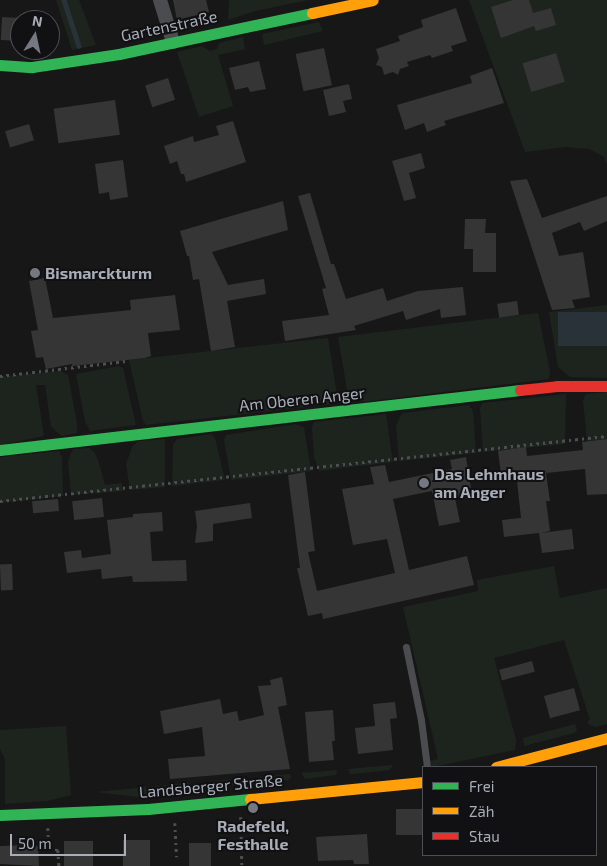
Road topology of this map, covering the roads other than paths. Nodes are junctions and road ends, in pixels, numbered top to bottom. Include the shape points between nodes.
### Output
1 (160, 0) edge
2 (373, 0) edge
3 (173, 42) junction
4 (0, 65) edge
5 (607, 386) edge
6 (0, 450) edge
7 (406, 647) dead end
8 (607, 738) edge
9 (427, 766) edge
10 (500, 766) edge
11 (422, 782) edge
12 (0, 815) edge

1 - 3 street
2 - 3 street, Gartenstraße
3 - 4 street, Gartenstraße via 32,67
5 - 6 street, Am Oberen Anger via 557,386
7 - 9 lane
8 - 10 street
11 - 12 street, Landsberger Straße via 173,806

